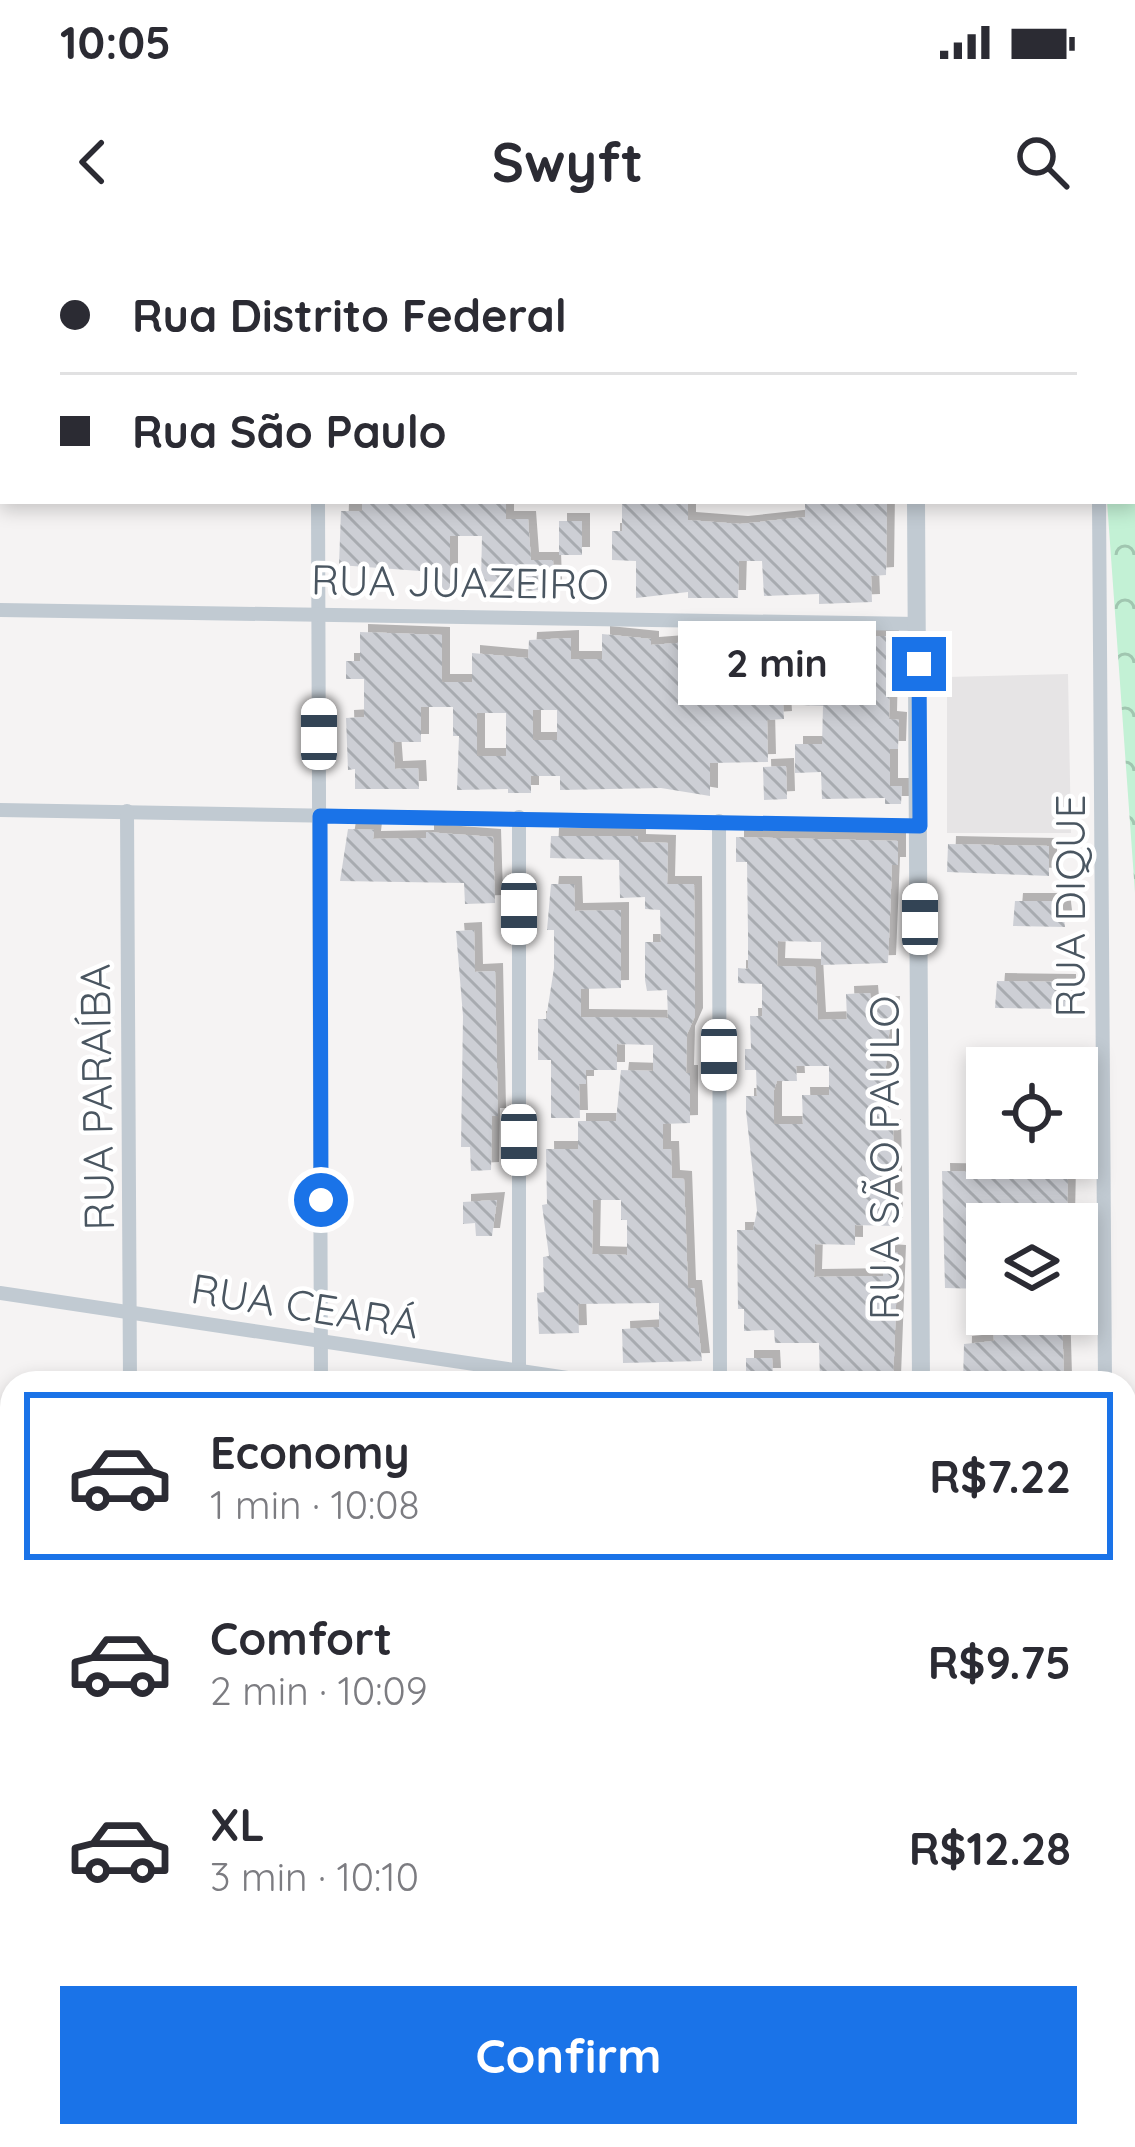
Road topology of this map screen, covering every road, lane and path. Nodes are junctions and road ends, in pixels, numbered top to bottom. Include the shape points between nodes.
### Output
1 (318, 504) edge
2 (916, 504) edge
3 (1099, 504) edge
4 (0, 610) edge
5 (318, 612) junction
6 (918, 624) junction
7 (0, 810) edge
8 (127, 811) junction
9 (320, 816) junction
10 (519, 817) junction
11 (719, 821) junction
12 (920, 826) junction
13 (0, 1293) edge
14 (132, 1312) junction
15 (321, 1344) junction
16 (130, 1371) edge
17 (321, 1371) edge
18 (483, 1371) edge
19 (519, 1371) edge
20 (720, 1371) edge
21 (921, 1371) edge
22 (1105, 1371) edge

1 - 5 street
2 - 6 street, RUA SÃO PAULO
3 - 22 street, RUA DIQUE
4 - 5 street, RUA JUAZEIRO
5 - 6 street, RUA JUAZEIRO
5 - 9 street
6 - 12 street, RUA SÃO PAULO
7 - 8 street
8 - 9 street
8 - 14 street, RUA PARAÍBA
9 - 10 street
9 - 15 street
10 - 11 street
10 - 19 street
11 - 12 street
11 - 20 street
12 - 21 street, RUA SÃO PAULO
13 - 14 street, RUA CEARÁ
14 - 15 street, RUA CEARÁ
14 - 16 street, RUA PARAÍBA
15 - 17 street
15 - 18 street, RUA CEARÁ

